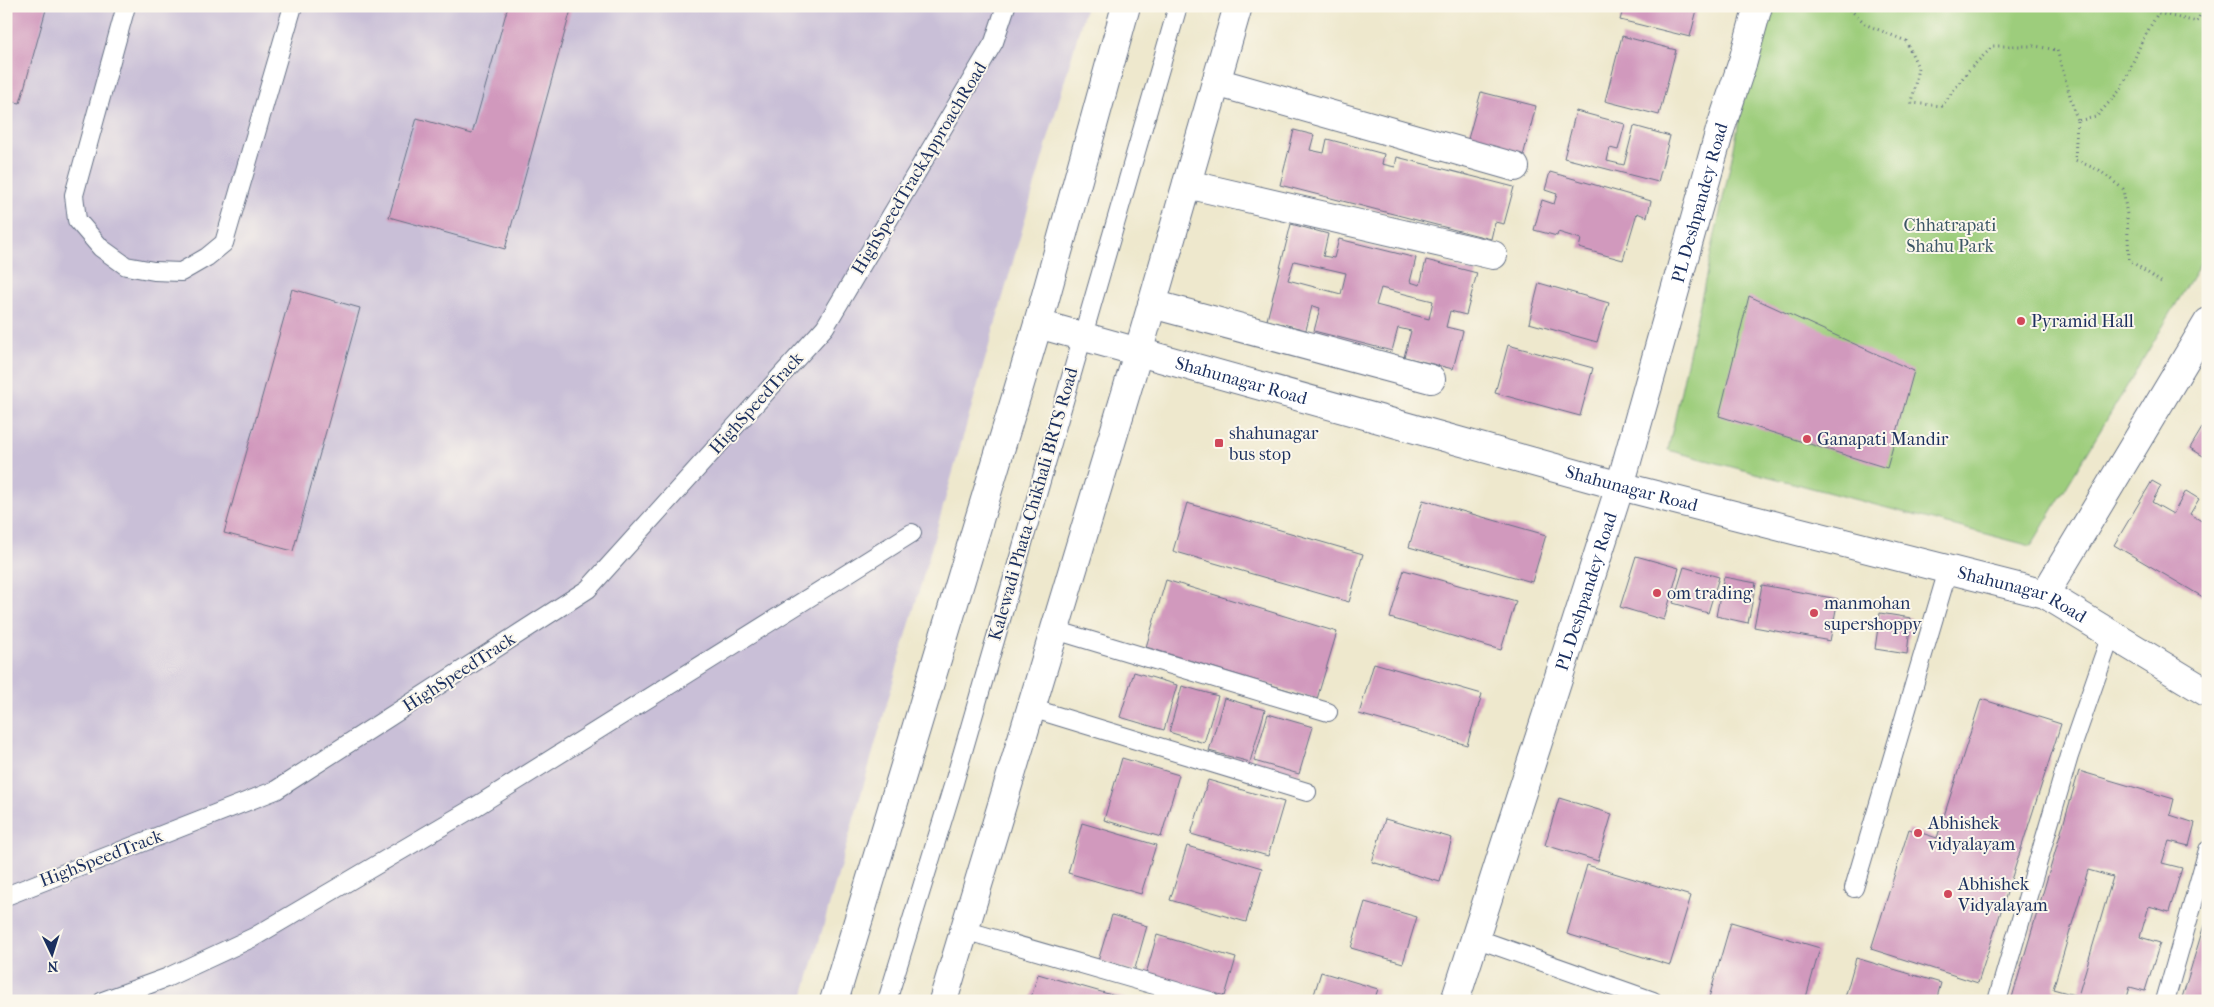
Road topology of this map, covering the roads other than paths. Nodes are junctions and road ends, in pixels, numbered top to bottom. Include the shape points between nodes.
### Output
1 (126, 6) edge
2 (293, 6) edge
3 (1006, 6) edge
4 (1126, 6) edge
5 (1178, 6) edge
6 (1238, 6) edge
7 (1758, 6) edge
8 (1216, 82) junction
9 (1515, 166) dead end
10 (1187, 184) junction
11 (1493, 255) dead end
12 (1152, 304) junction
13 (2208, 322) edge
14 (1038, 324) junction
15 (825, 327) joint
16 (1081, 336) junction
17 (1138, 353) junction
18 (1431, 379) dead end
19 (1620, 486) junction
20 (912, 533) dead end
21 (1948, 570) junction
22 (2044, 594) junction
23 (1055, 630) junction
24 (2111, 635) junction
25 (2208, 693) edge
26 (1032, 708) junction
27 (1328, 712) dead end
28 (1307, 792) dead end
29 (2208, 850) edge
30 (1854, 888) dead end
31 (6, 896) edge
32 (964, 930) junction
33 (1475, 938) junction
34 (103, 1001) edge
35 (834, 1001) edge
36 (887, 1001) edge
37 (943, 1001) edge
38 (1210, 1001) edge
39 (1455, 1001) edge
40 (1652, 1001) edge
41 (1997, 1001) edge
42 (2165, 1001) edge

1 - 2 lane via 74,195 77,220 101,248 126,266 181,272 224,243
3 - 15 lane, HighSpeedTrackApproachRoad via 994,42
4 - 14 street
5 - 16 lane, Kalewadi Phata-Chikhali BRTS Road
6 - 8 street
7 - 19 street, PL Deshpandey Road
8 - 9 street
8 - 10 street
10 - 11 street
10 - 12 street
12 - 17 street
12 - 18 street
13 - 22 street
14 - 16 street, Shahunagar Road
14 - 35 street
15 - 31 lane, HighSpeedTrack via 588,589 276,790
16 - 17 street, Shahunagar Road
16 - 36 lane, Kalewadi Phata-Chikhali BRTS Road
17 - 19 street, Shahunagar Road
17 - 23 street
19 - 21 street, Shahunagar Road
19 - 33 street, PL Deshpandey Road
20 - 34 lane via 475,807 254,937 166,978
21 - 22 street, Shahunagar Road
21 - 30 lane
22 - 24 street, Shahunagar Road
23 - 26 street
23 - 27 lane
24 - 25 street, Shahunagar Road
24 - 41 lane via 2069,756
26 - 28 lane
26 - 32 street
29 - 42 lane
32 - 37 street
32 - 38 lane
33 - 39 street, PL Deshpandey Road
33 - 40 lane

